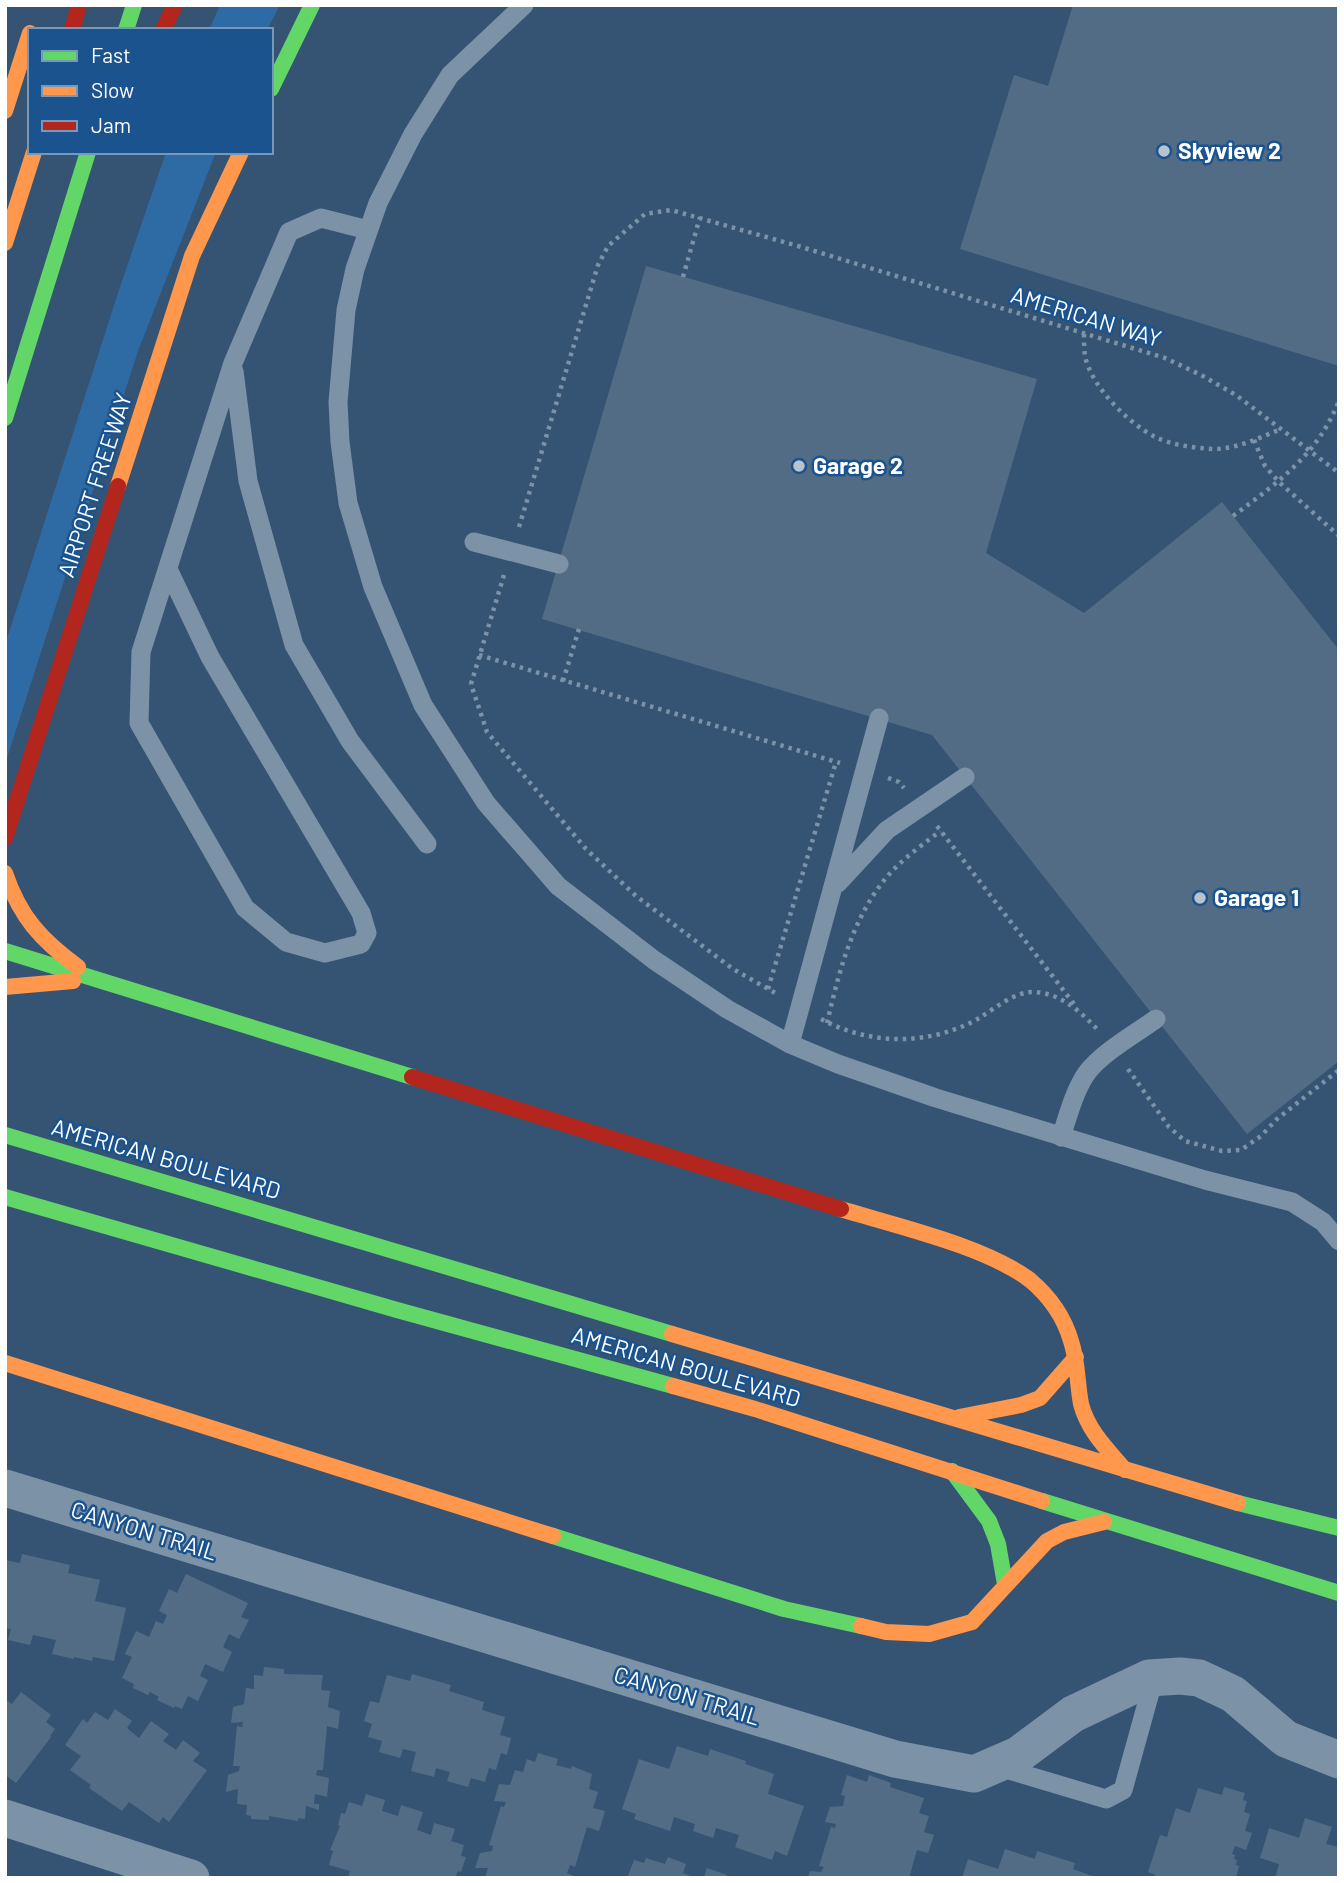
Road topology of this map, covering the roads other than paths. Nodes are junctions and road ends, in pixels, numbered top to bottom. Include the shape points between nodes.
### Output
1 (79, 5) edge
2 (134, 5) edge
3 (175, 5) edge
4 (312, 5) edge
5 (524, 5) edge
6 (73, 28) edge
7 (127, 28) edge
8 (164, 28) edge
9 (28, 39) edge
10 (273, 85) edge
11 (5, 111) edge
12 (33, 154) edge
13 (87, 154) edge
14 (103, 154) edge
15 (241, 154) edge
16 (368, 230) junction
17 (5, 243) edge
18 (58, 246) junction
19 (233, 363) junction
20 (5, 418) edge
21 (474, 542) dead end
22 (559, 564) dead end
23 (168, 569) junction
24 (879, 718) dead end
25 (965, 777) dead end
26 (5, 838) edge
27 (427, 844) dead end
28 (5, 873) edge
29 (835, 886) junction
30 (5, 951) edge
31 (96, 980) junction
32 (5, 987) edge
33 (1156, 1019) dead end
34 (790, 1044) junction
35 (5, 1135) edge
36 (1061, 1137) junction
37 (11, 1199) edge
38 (1339, 1241) edge
39 (1076, 1357) junction
40 (5, 1361) edge
41 (5, 1371) edge
42 (33, 1371) junction
43 (954, 1418) junction
44 (1125, 1470) junction
45 (952, 1471) junction
46 (5, 1489) edge
47 (1104, 1522) junction
48 (1339, 1528) edge
49 (1005, 1584) junction
50 (1339, 1593) edge
51 (1154, 1678) junction
52 (1339, 1760) edge
53 (995, 1765) junction
54 (5, 1818) edge
55 (191, 1878) edge

1 - 6 main road
2 - 7 main road
3 - 8 main road
4 - 10 main road
5 - 16 lane via 450,75 413,134
9 - 11 main road
12 - 17 main road
13 - 18 main road
14 - 18 main road
15 - 26 main road, AIRPORT FREEWAY via 192,256
16 - 19 lane via 321,218 289,232
16 - 34 lane via 346,310 338,402 340,442 348,503 369,575 423,705 486,803 558,886 654,960
18 - 20 main road
19 - 23 lane
19 - 27 lane via 248,481 294,645 350,741
21 - 22 lane
23 - 23 lane via 141,652 139,723 245,908 286,942 325,953 360,944 367,933 361,913 209,657
24 - 29 lane
25 - 29 lane via 887,830
28 - 31 main road via 26,916 50,947
29 - 34 lane
30 - 31 main road
31 - 32 main road
31 - 39 main road via 940,1240 1030,1280 1066,1326
33 - 36 lane via 1087,1073
34 - 36 lane via 936,1098
35 - 43 main road, AMERICAN BOULEVARD
36 - 38 lane via 1292,1202 1323,1222
37 - 45 main road, AMERICAN BOULEVARD via 755,1409
39 - 43 main road via 1040,1398
39 - 44 main road via 1084,1413 1098,1439
40 - 42 main road
41 - 42 main road
42 - 49 main road via 784,1609 886,1632 929,1634 972,1622
43 - 44 main road, AMERICAN BOULEVARD
44 - 48 main road, AMERICAN BOULEVARD
45 - 47 main road, AMERICAN BOULEVARD
45 - 49 main road via 989,1521
46 - 53 street, CANYON TRAIL via 895,1759 974,1774
47 - 49 main road via 1047,1541
47 - 50 main road, AMERICAN BOULEVARD
51 - 52 street, CANYON TRAIL via 1199,1678 1233,1693 1286,1739
51 - 53 street, CANYON TRAIL via 1073,1714 1018,1755
51 - 53 lane via 1123,1790 1106,1799
54 - 55 street

